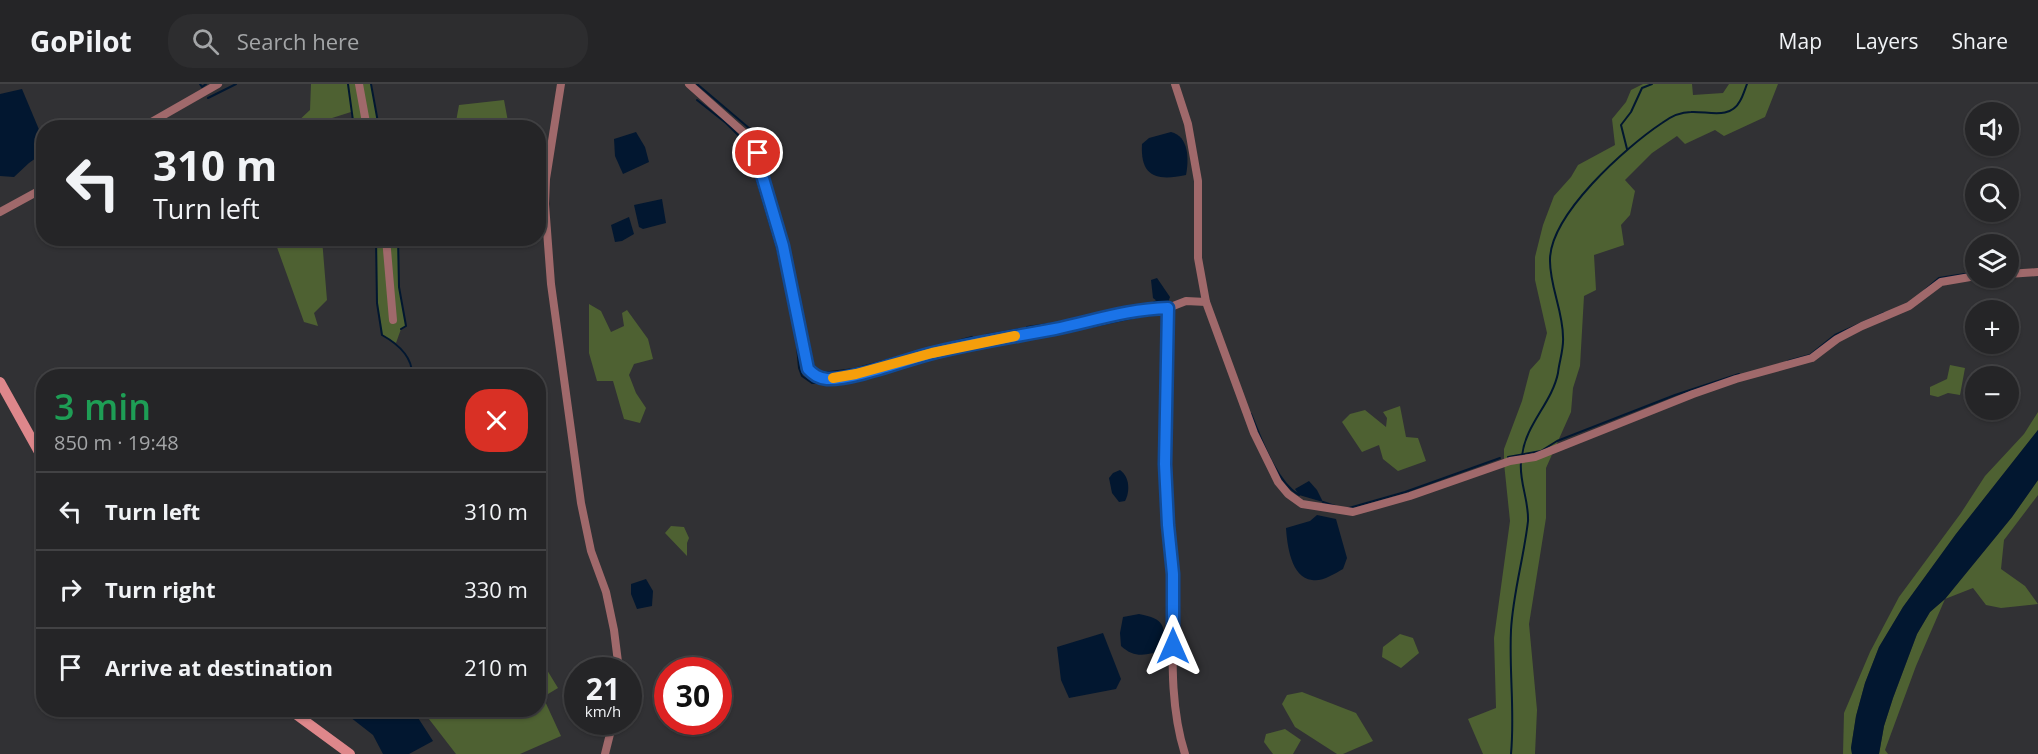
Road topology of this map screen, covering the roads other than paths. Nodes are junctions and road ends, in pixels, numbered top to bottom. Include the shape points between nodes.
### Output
1 (218, 84) edge
2 (359, 84) edge
3 (561, 84) edge
4 (689, 84) edge
5 (1175, 84) edge
6 (155, 120) edge
7 (366, 120) edge
8 (546, 179) edge
9 (36, 192) edge
10 (0, 212) edge
11 (546, 217) edge
12 (387, 246) edge
13 (2038, 272) edge
14 (2019, 273) edge
15 (1965, 278) edge
16 (1206, 302) junction
17 (1168, 308) junction
18 (393, 320) dead end
19 (0, 382) edge
20 (36, 446) edge
21 (617, 657) edge
22 (300, 717) edge
23 (610, 735) edge
24 (351, 754) edge
25 (606, 754) edge
26 (1185, 754) edge

1 - 6 street
2 - 7 street
3 - 8 street
4 - 17 street via 752,140 758,153 783,246 808,369 815,377 856,374 932,353 1143,309
5 - 16 street via 1188,124 1198,181 1198,258
9 - 10 street
11 - 21 street via 580,502 591,551 606,592
12 - 18 street
13 - 14 street
15 - 16 street via 1941,282 1909,306 1845,334 1812,358 1693,394 1535,457 1510,461 1353,512 1302,504 1278,482 1254,433
16 - 17 street via 1186,301
17 - 26 street via 1165,464 1173,574 1175,702
19 - 20 street
22 - 24 street
23 - 25 street

